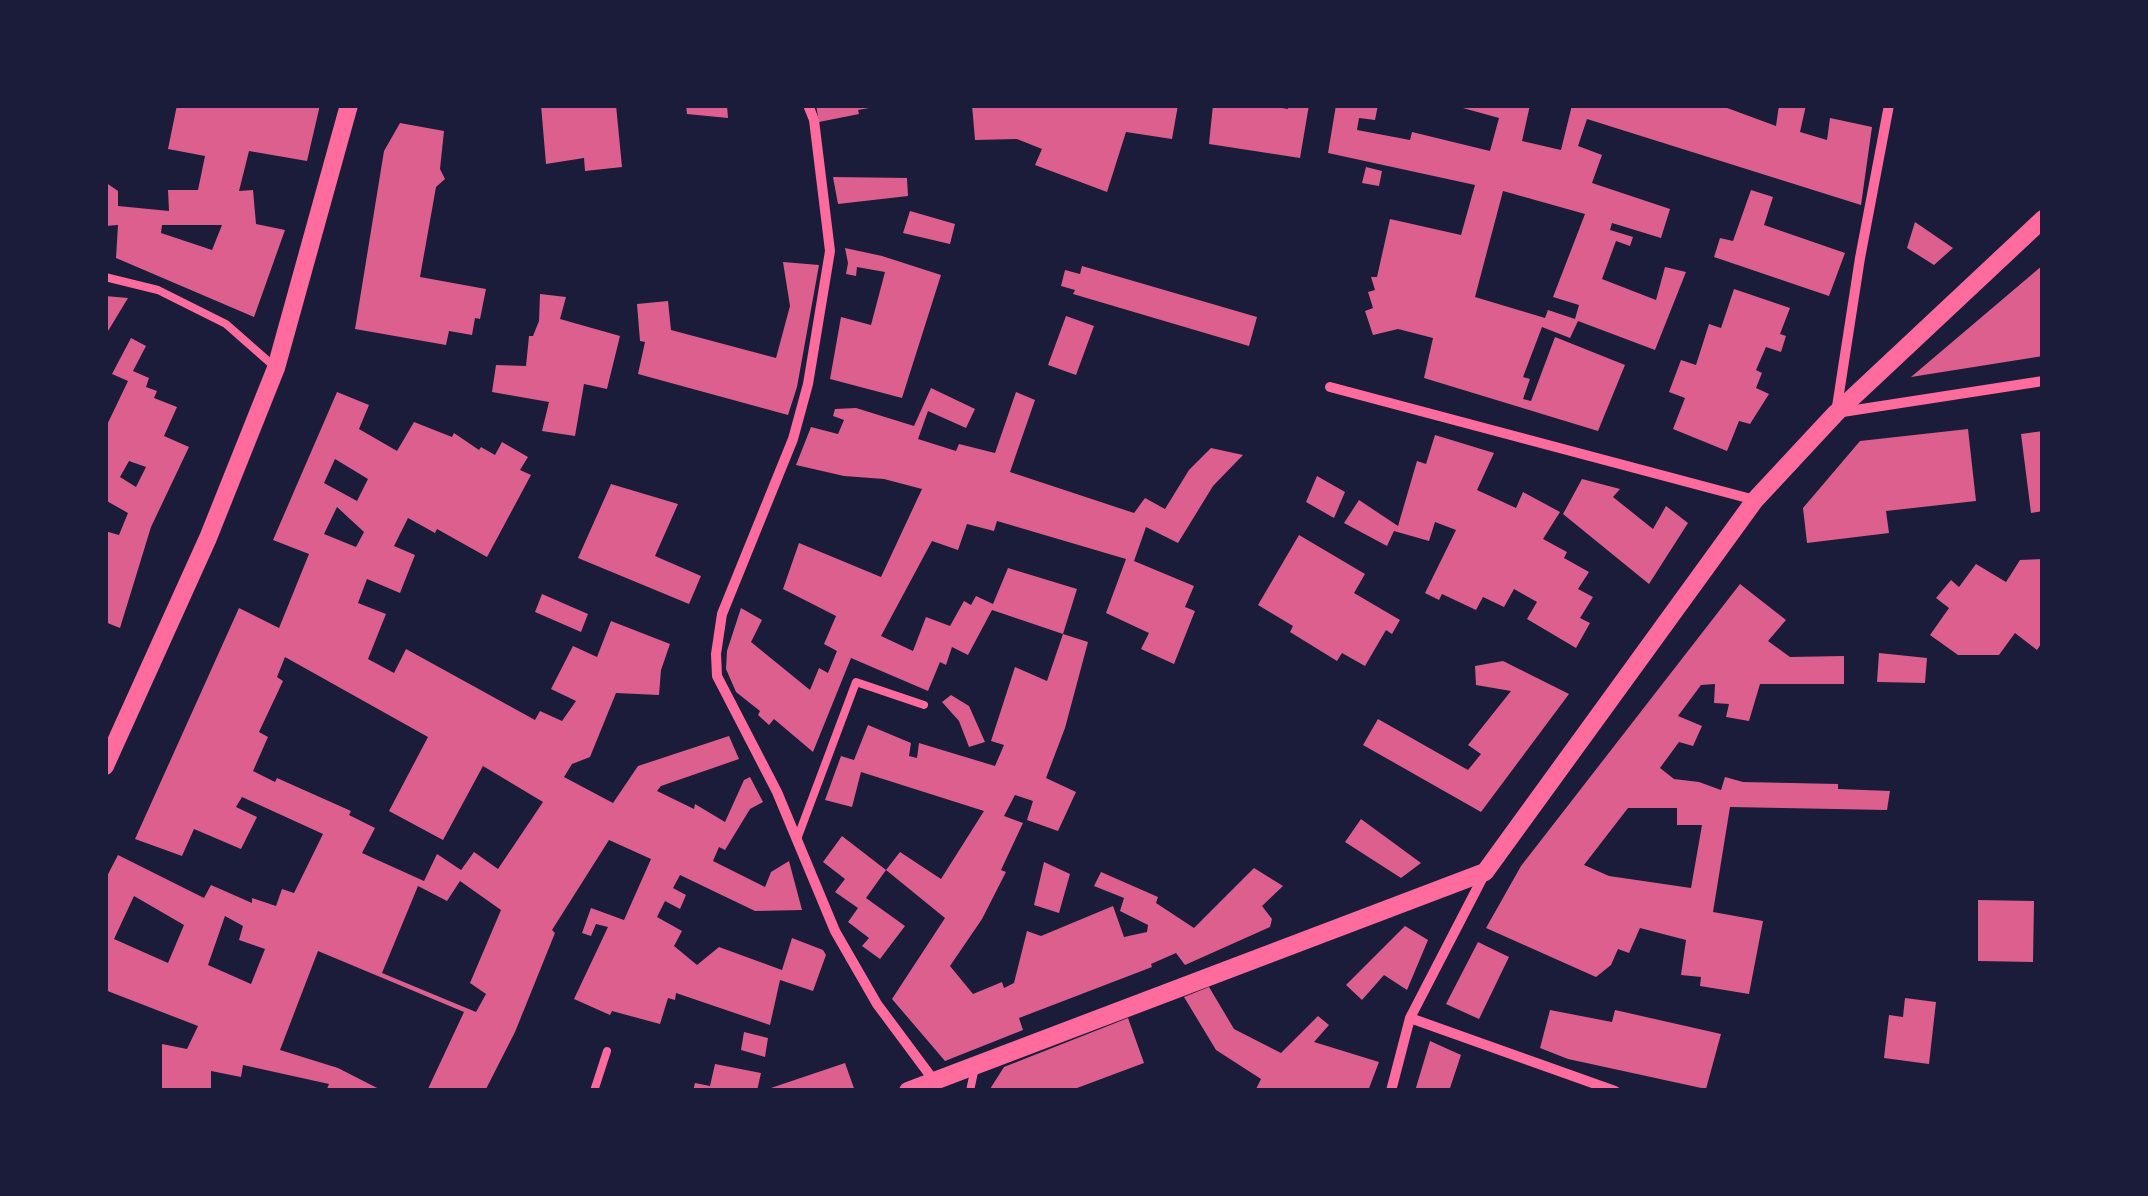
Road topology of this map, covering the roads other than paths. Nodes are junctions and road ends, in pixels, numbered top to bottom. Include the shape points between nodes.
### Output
1 (349, 105) edge
2 (808, 105) edge
3 (1890, 105) edge
4 (2043, 219) edge
5 (105, 277) edge
6 (276, 368) junction
7 (2043, 380) edge
8 (1330, 386) dead end
9 (1836, 413) junction
10 (1755, 500) junction
11 (924, 705) dead end
12 (105, 766) edge
13 (796, 838) junction
14 (1486, 872) junction
15 (1410, 1018) junction
16 (607, 1051) dead end
17 (975, 1067) junction
18 (935, 1083) junction
19 (594, 1091) edge
20 (908, 1091) edge
21 (970, 1091) edge
22 (1391, 1091) edge
23 (1616, 1091) edge

1 - 6 street
2 - 13 street via 830,251 812,365 793,439 722,614 716,654 717,676
3 - 9 street
4 - 9 street
5 - 6 lane via 158,290 226,324
6 - 12 street
7 - 9 street
8 - 10 street
9 - 10 street
10 - 14 street
11 - 13 lane via 856,682
13 - 18 street via 834,931
14 - 15 street
14 - 17 street
15 - 22 street
15 - 23 street
16 - 19 lane
17 - 18 street
17 - 21 lane
18 - 20 street

